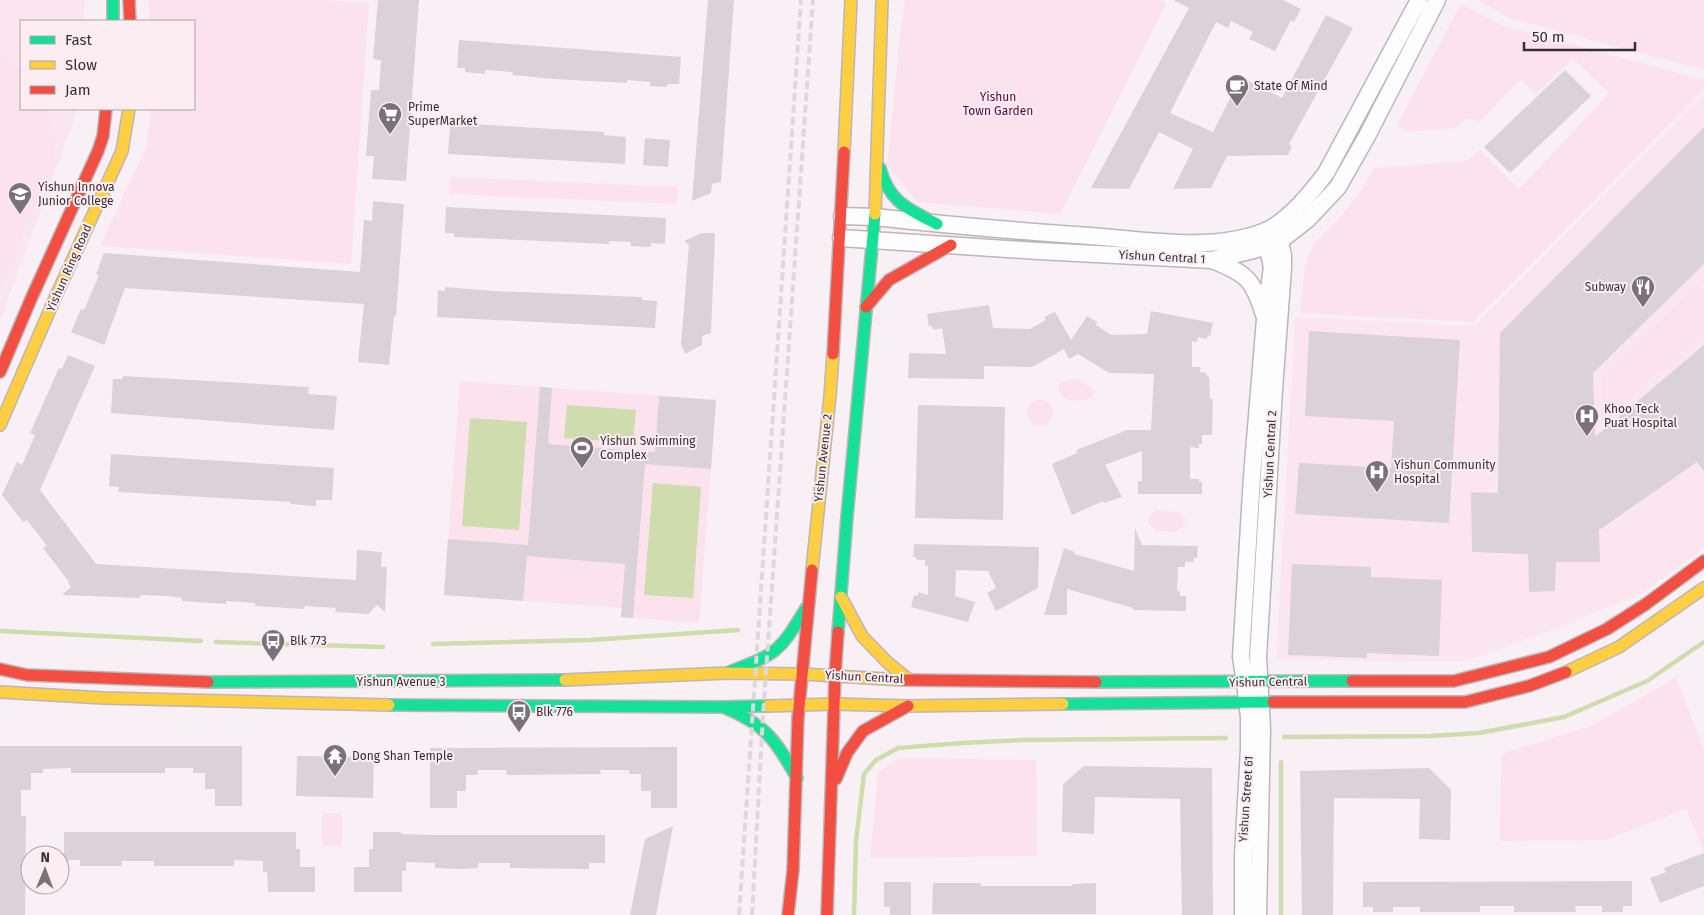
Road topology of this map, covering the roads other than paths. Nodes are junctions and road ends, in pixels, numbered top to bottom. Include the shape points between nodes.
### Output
1 (113, 0) edge
2 (129, 0) edge
3 (851, 0) edge
4 (882, 0) edge
5 (1419, 0) edge
6 (1437, 0) edge
7 (113, 20) edge
8 (130, 20) edge
9 (106, 110) edge
10 (129, 110) edge
11 (878, 152) junction
12 (842, 216) junction
13 (875, 217) junction
14 (936, 224) junction
15 (1272, 236) junction
16 (841, 238) junction
17 (872, 240) junction
18 (951, 245) junction
19 (1212, 260) junction
20 (866, 307) junction
21 (1265, 319) junction
22 (0, 372) edge
23 (0, 425) edge
24 (1704, 561) edge
25 (1704, 588) edge
26 (841, 597) junction
27 (808, 605) junction
28 (0, 670) edge
29 (727, 673) junction
30 (802, 674) junction
31 (835, 676) junction
32 (909, 680) junction
33 (1253, 682) junction
34 (0, 692) edge
35 (1255, 702) junction
36 (835, 704) junction
37 (800, 705) junction
38 (908, 706) junction
39 (723, 707) junction
40 (1256, 748) junction
41 (797, 779) junction
42 (832, 786) junction
43 (788, 915) edge
44 (827, 915) edge
45 (1243, 915) edge
46 (1258, 915) edge

1 - 7 main road
2 - 8 main road
3 - 12 main road, Yishun Avenue 2
4 - 11 main road
5 - 15 street, Yishun Central 1 via 1326,173
6 - 15 street, Yishun Central 1 via 1338,187 1308,220
9 - 22 main road, Yishun Ring Road via 98,151
10 - 23 main road, Yishun Ring Road via 122,151
11 - 13 main road
11 - 14 main road via 882,178 890,195
12 - 13 street, Yishun Central 1
12 - 16 main road, Yishun Avenue 2
13 - 14 street, Yishun Central 1
13 - 17 main road
14 - 15 street, Yishun Central 1 via 1168,242
15 - 19 street, Yishun Central 1 via 1247,252
15 - 21 street, Yishun Central 2 via 1272,267
15 - 33 street, Yishun Central 2 via 1283,254 1283,268 1258,657
16 - 17 street, Yishun Central 1
16 - 27 main road, Yishun Avenue 2 via 830,396
17 - 18 street, Yishun Central 1
17 - 20 main road
18 - 19 street, Yishun Central 1
18 - 20 main road via 899,272
19 - 21 street, Yishun Central 2 via 1245,276 1256,291
20 - 26 main road
21 - 33 street, Yishun Central 2 via 1241,657
24 - 33 main road, Yishun Central via 1607,629 1529,663 1454,681
25 - 35 main road, Yishun Central via 1619,647 1529,686 1465,702
26 - 31 main road
26 - 32 main road via 862,636
27 - 29 main road via 775,650
27 - 30 main road, Yishun Avenue 2
28 - 29 main road, Yishun Avenue 3 via 27,675 219,682 563,680
29 - 30 main road, Yishun Avenue 3
30 - 31 main road, Yishun Central
30 - 37 main road, Yishun Avenue 2
31 - 32 main road, Yishun Central
31 - 36 main road
32 - 33 main road, Yishun Central
33 - 35 street, Yishun Street 61
34 - 39 main road, Yishun Avenue 3 via 361,705
35 - 38 main road, Yishun Central
35 - 40 street, Yishun Street 61
36 - 37 main road, Yishun Central
36 - 38 main road, Yishun Central
36 - 42 main road
37 - 39 main road, Yishun Avenue 3
37 - 41 main road, Yishun Avenue 2
38 - 42 main road via 863,731 847,753
39 - 41 main road via 746,716 766,730 776,740
40 - 45 street, Yishun Street 61 via 1243,855
40 - 46 street, Yishun Street 61
41 - 43 main road, Yishun Avenue 2
42 - 44 main road

